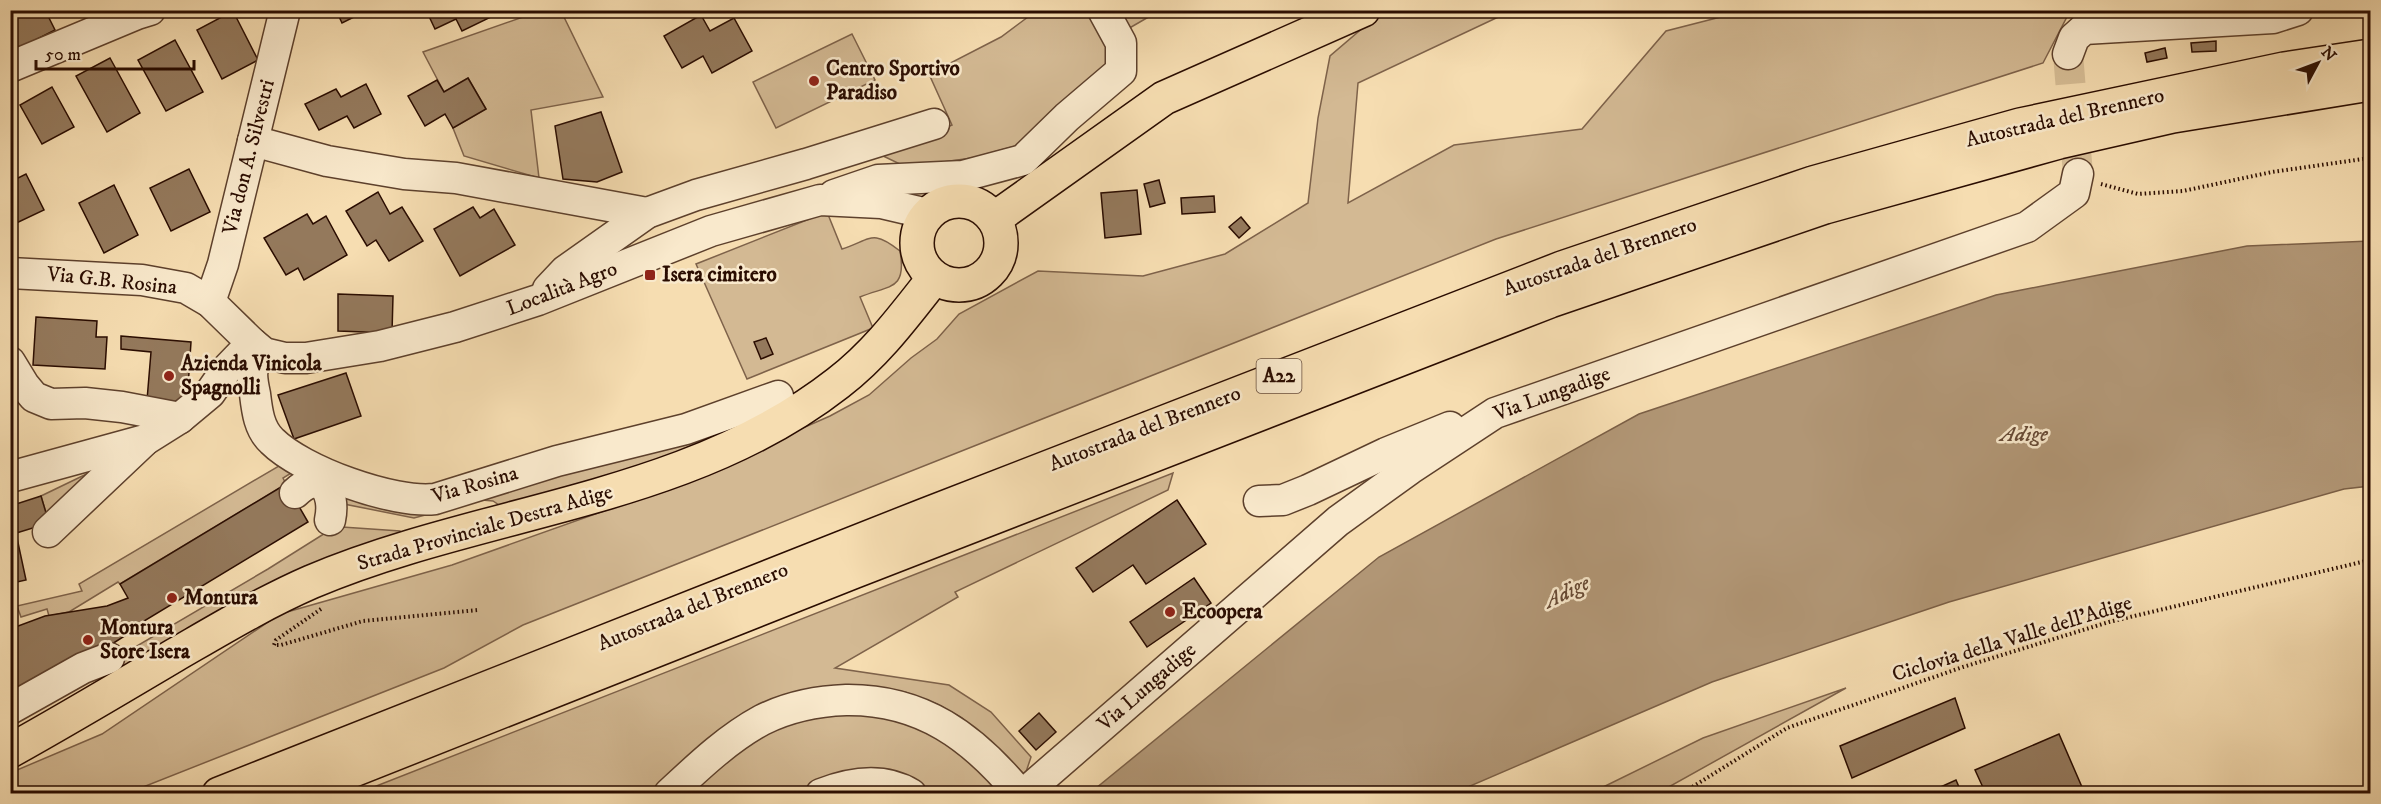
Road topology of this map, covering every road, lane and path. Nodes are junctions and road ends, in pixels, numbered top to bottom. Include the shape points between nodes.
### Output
1 (150, 10) edge
2 (285, 10) edge
3 (1103, 10) edge
4 (1363, 10) edge
5 (2298, 10) edge
6 (2068, 54) tunnel mouth
7 (2370, 56) edge
8 (10, 67) edge
9 (2370, 84) edge
10 (934, 124) dead end
11 (253, 141) junction
12 (2370, 158) edge
13 (2076, 184) joint
14 (820, 200) junction
15 (647, 213) junction
16 (927, 214) junction
17 (994, 219) junction
18 (10, 273) edge
19 (934, 278) junction
20 (538, 300) junction
21 (210, 302) junction
22 (258, 348) junction
23 (10, 362) edge
24 (778, 396) dead end
25 (1494, 413) junction
26 (180, 418) junction
27 (145, 440) junction
28 (10, 477) edge
29 (295, 493) dead end
30 (1259, 501) dead end
31 (330, 520) dead end
32 (48, 532) dead end
33 (2370, 560) edge
34 (327, 605) dead end
35 (478, 610) dead end
36 (109, 658) dead end
37 (10, 709) edge
38 (10, 751) edge
39 (1022, 788) edge
40 (219, 794) edge
41 (293, 794) edge
42 (669, 794) edge
43 (821, 794) edge
44 (911, 794) edge
45 (1681, 794) edge

1 - 8 street
2 - 11 street, Via don A. Silvestri
3 - 14 street via 1121,44 1121,71 1023,160 963,176 878,180
4 - 17 main road via 1164,98
5 - 6 street via 2272,18 2084,29 2074,38
7 - 40 main road, Autostrada del Brennero / A22 via 2284,69 2020,125 1813,183 1562,268 924,514
9 - 41 main road, Autostrada del Brennero / A22 via 2173,116 2059,142 1825,207 1550,301
10 - 15 street
11 - 15 street via 327,160 404,174 456,178
11 - 21 street, Via don A. Silvestri
12 - 13 path via 2272,172 2183,191 2138,194 2093,182
13 - 25 street, Via Lungadige via 2027,227
14 - 16 street, Località Agro via 882,202
14 - 20 street, Località Agro via 711,231
15 - 20 street via 565,271
16 - 17 main road via 943,203 962,200 980,206
16 - 19 main road via 917,235 919,259
17 - 19 main road via 1001,235 1001,252 982,279 966,285 949,285
18 - 21 street, Via G.B. Rosina via 169,284 186,288
19 - 38 main road, Strada Provinciale Destra Adige via 885,341 839,382 794,414 673,473 381,554 311,582 250,612
20 - 22 street, Località Agro via 381,346 306,358 285,358
21 - 22 street
22 - 24 street, Via Rosina via 251,375 260,421 272,442 337,478 397,498 420,501 686,429
22 - 26 street via 226,370 210,393
23 - 26 street via 34,397 51,404 86,403
25 - 30 street via 1482,413 1283,500
25 - 39 street, Via Lungadige via 1338,521
26 - 27 street
27 - 28 street
27 - 32 street
29 - 31 street via 311,482 327,488 333,507
33 - 45 path, Ciclovia della Valle dell'Adige via 2109,622 1963,666 1787,728
34 - 35 path via 274,645 363,621
36 - 37 street via 83,668
39 - 42 street via 956,732 925,715 876,701 832,701 805,705 763,720 720,749
43 - 44 street via 843,785 864,783

